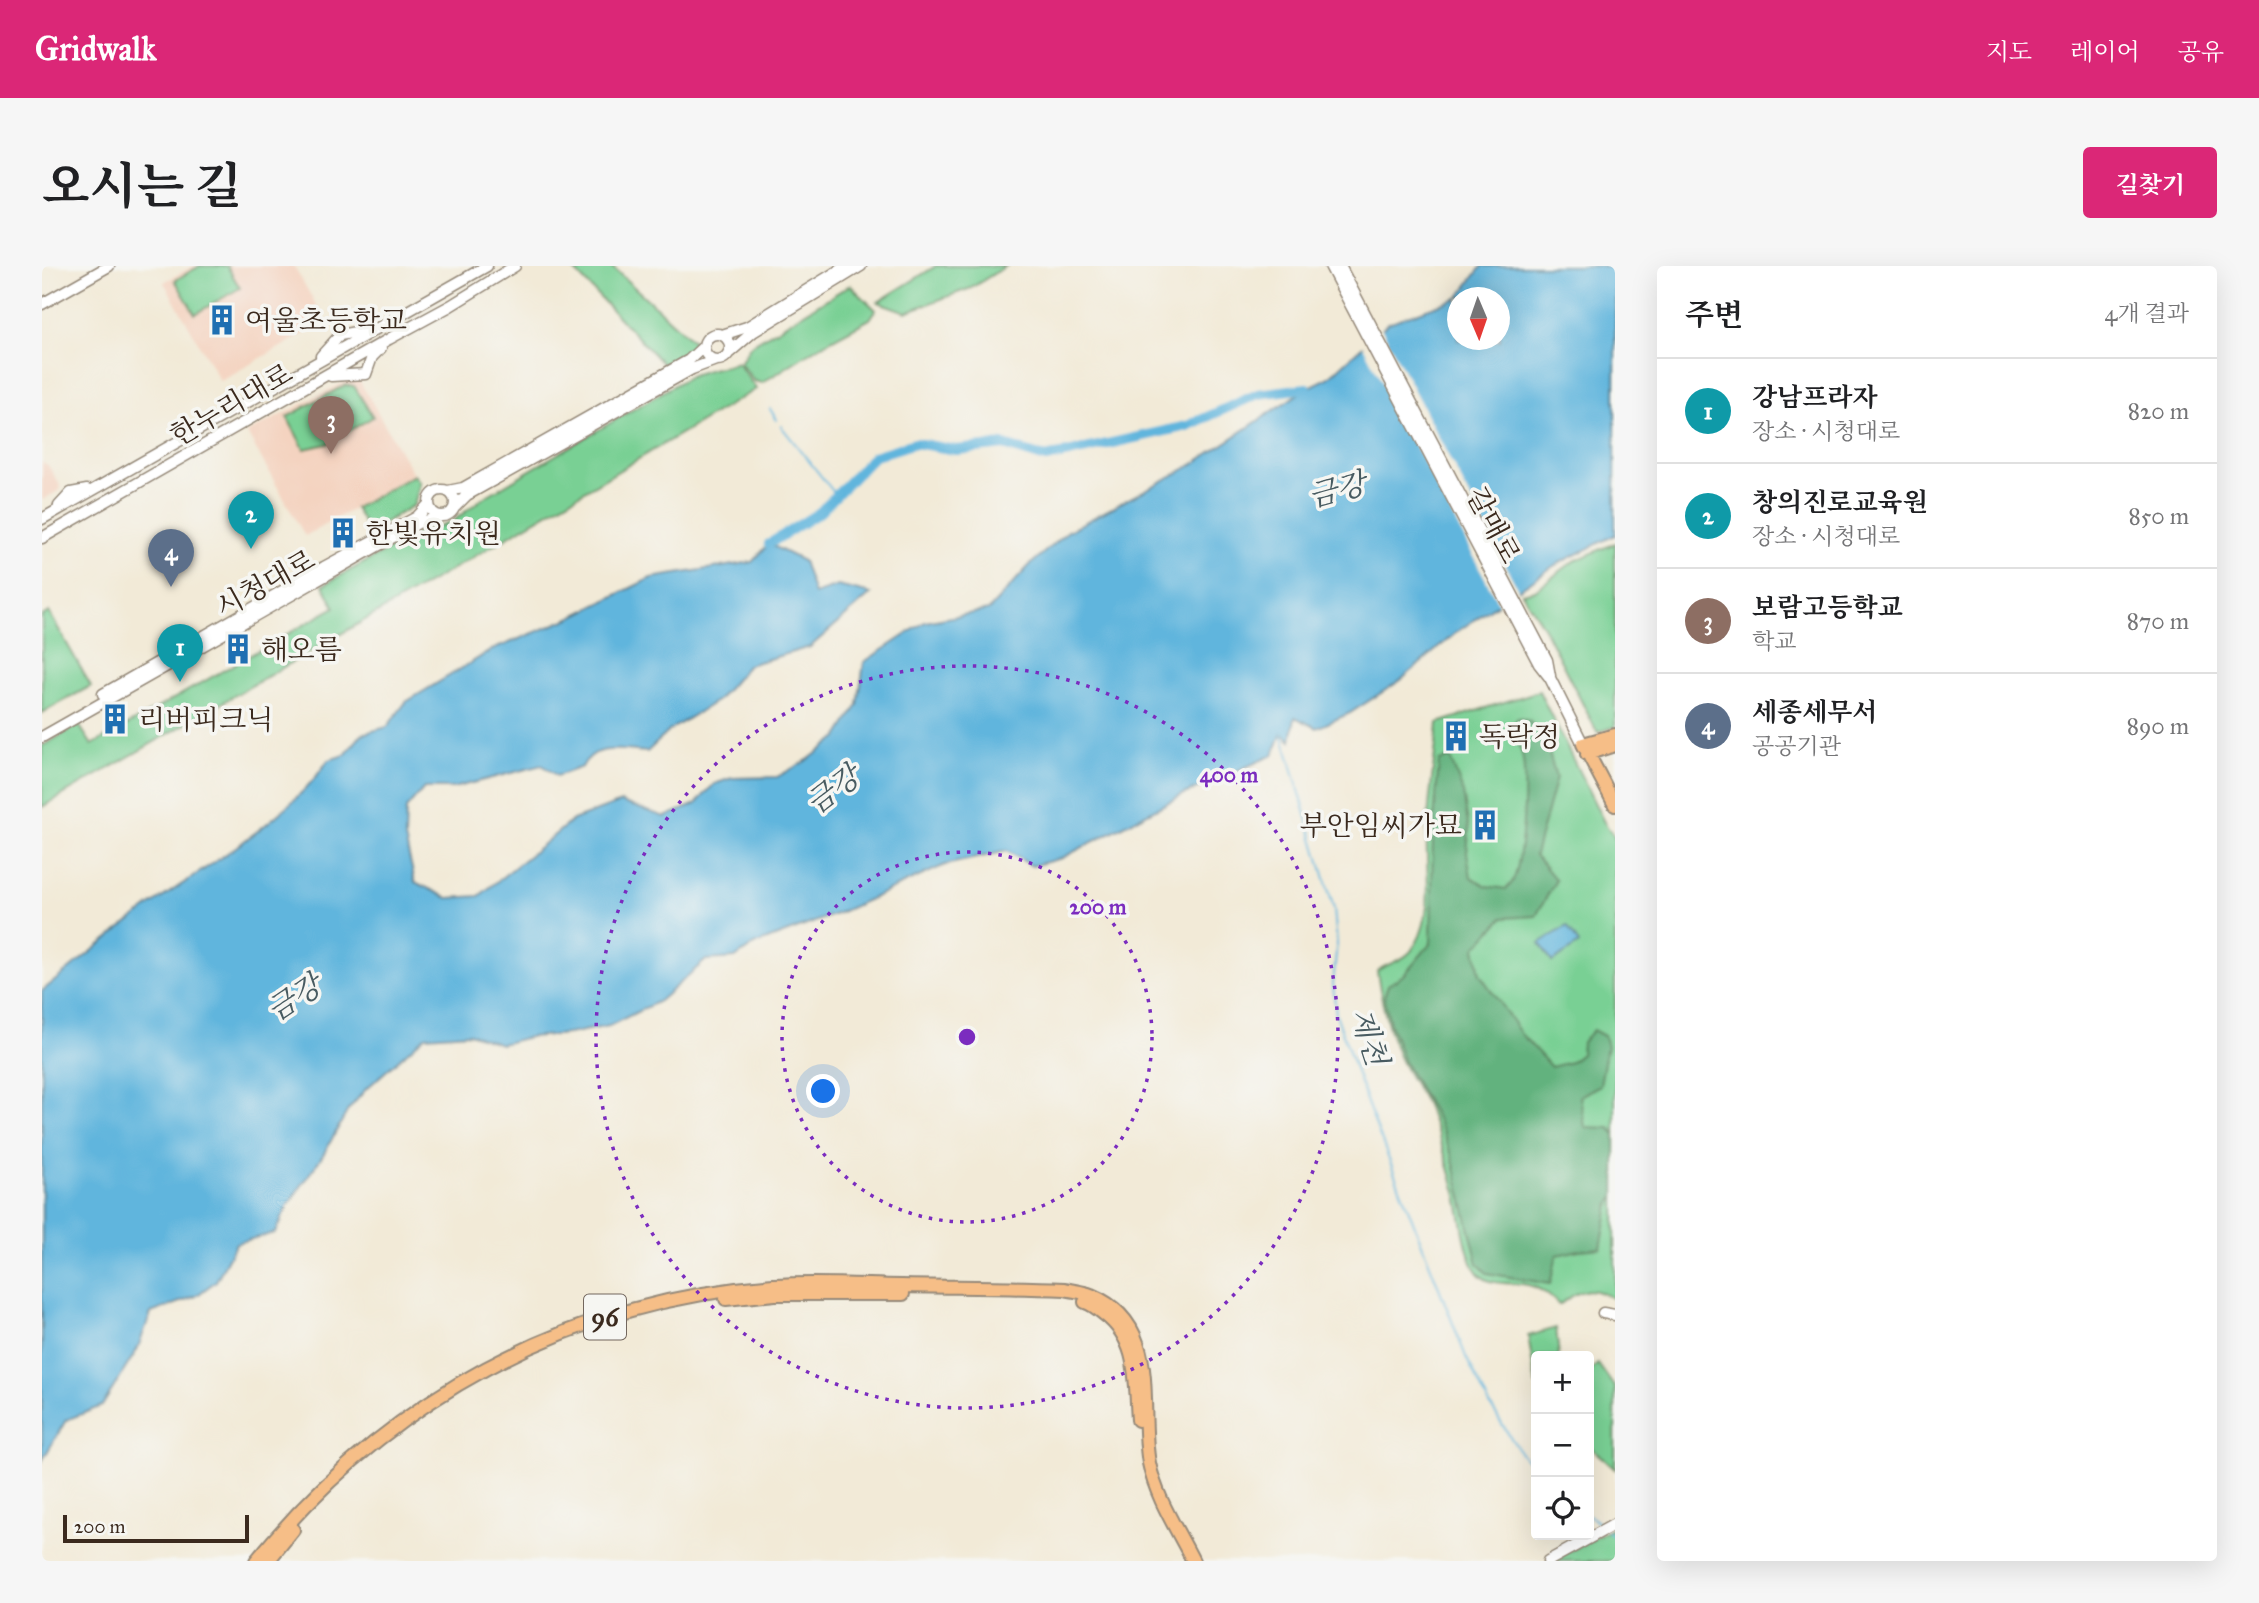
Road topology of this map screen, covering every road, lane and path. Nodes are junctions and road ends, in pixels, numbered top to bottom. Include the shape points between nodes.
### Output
1 (109, 266) edge
2 (487, 266) edge
3 (515, 266) edge
4 (846, 266) edge
5 (861, 266) edge
6 (1330, 266) edge
7 (1340, 266) edge
8 (42, 304) edge
9 (722, 335) junction
10 (389, 339) junction
11 (704, 346) junction
12 (730, 352) junction
13 (716, 360) junction
14 (320, 378) junction
15 (448, 491) junction
16 (429, 504) junction
17 (455, 508) junction
18 (439, 517) junction
19 (42, 519) edge
20 (42, 538) edge
21 (1543, 662) junction
22 (42, 729) edge
23 (1615, 735) edge
24 (42, 737) edge
25 (1615, 745) edge
26 (1585, 749) junction
27 (1615, 805) edge
28 (1033, 1292) junction
29 (1603, 1313) dead end
30 (1615, 1315) edge
31 (1125, 1329) junction
32 (1615, 1524) edge
33 (256, 1561) edge
34 (268, 1561) edge
35 (1186, 1561) edge
36 (1193, 1561) edge
37 (1548, 1561) edge

1 - 8 street
2 - 19 street, 한누리대로
3 - 10 street, 한누리대로
4 - 9 street via 747,327
5 - 12 street via 753,332
6 - 21 street, 갈매로
7 - 21 street, 갈매로
9 - 11 street via 710,336
9 - 12 street
10 - 14 street, 한누리대로
10 - 14 street via 372,357 366,373
11 - 13 street
11 - 15 street via 689,360 463,488
12 - 13 street
13 - 17 street via 692,369 467,495
14 - 20 street, 한누리대로
15 - 16 street via 433,493
15 - 17 street
16 - 18 street
16 - 22 street, 시청대로 via 417,517
17 - 18 street
18 - 24 street, 시청대로 via 418,523
21 - 26 street
23 - 26 main road
25 - 26 main road
26 - 27 main road
28 - 31 main road, 96 via 1065,1293 1090,1303
28 - 33 main road, 96 via 774,1285 617,1313 533,1344 444,1391 357,1455
28 - 34 main road, 96 via 775,1294 673,1308 619,1321 537,1351 447,1398 362,1461
29 - 30 street
31 - 35 main road, 96 via 1135,1367 1143,1470
31 - 36 main road, 96 via 1140,1348 1144,1368 1154,1486
32 - 37 street

